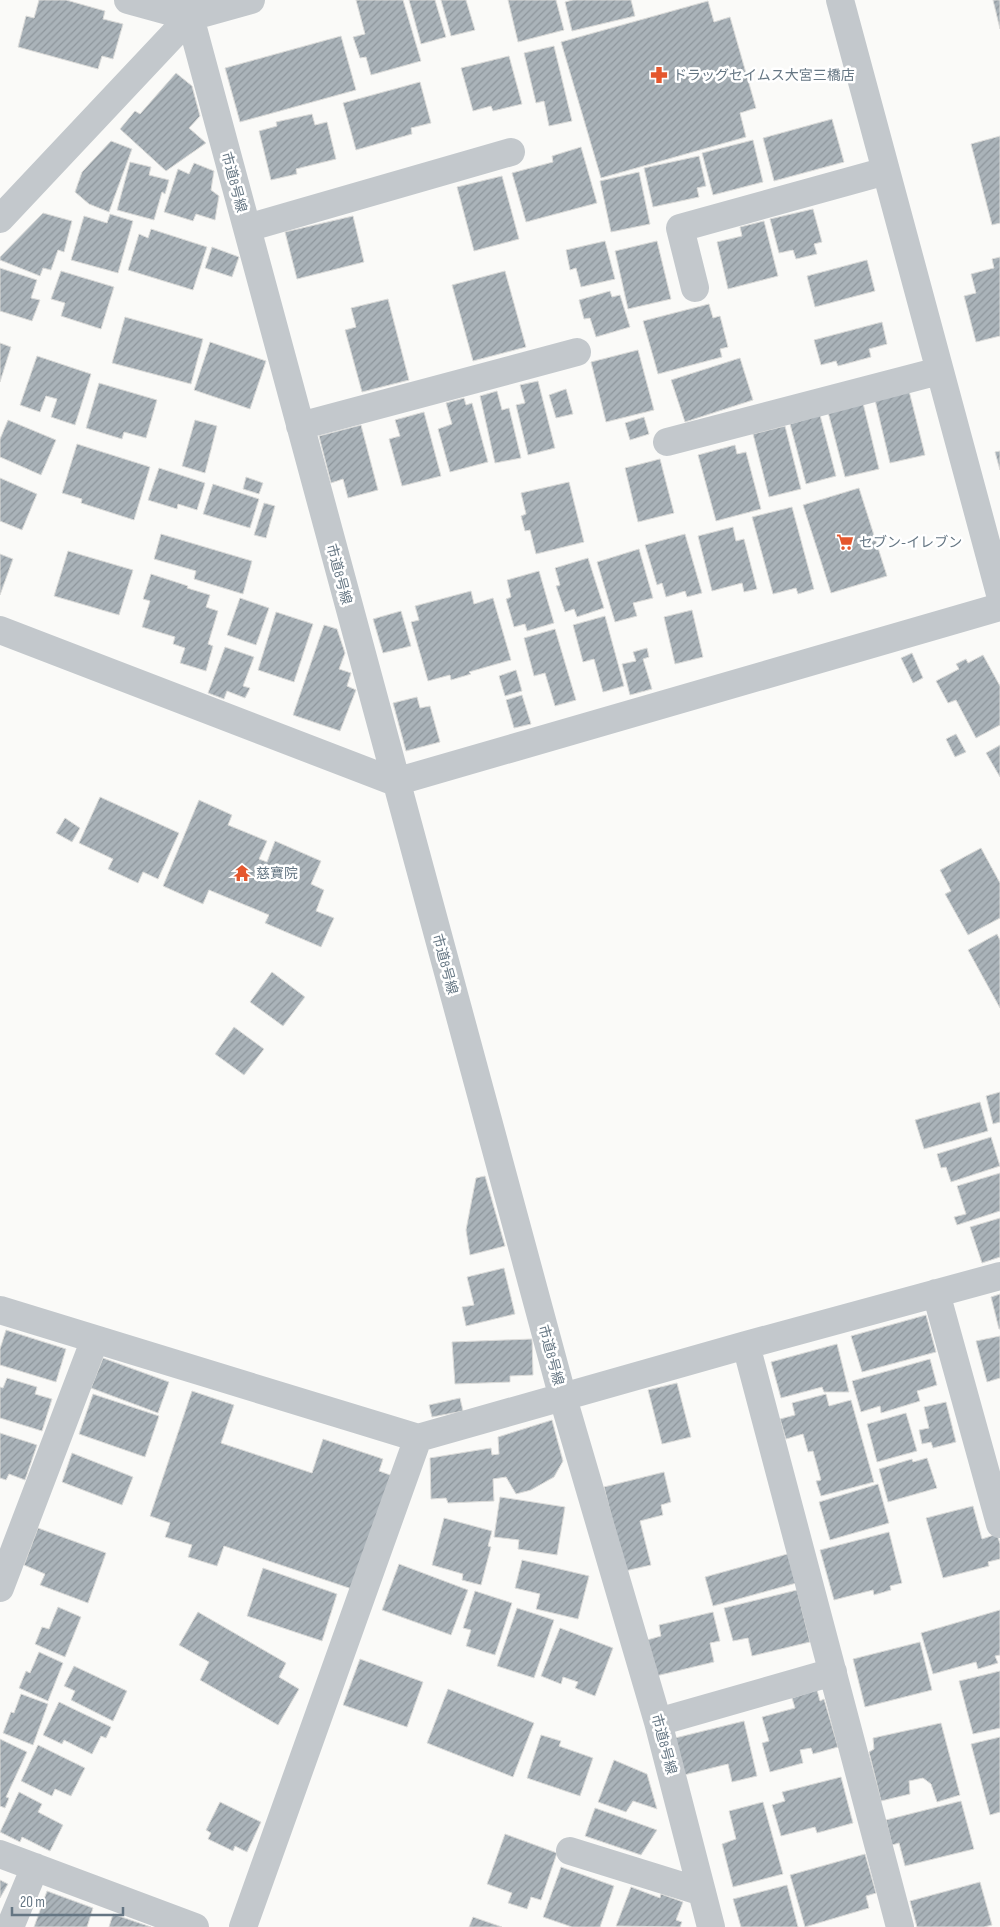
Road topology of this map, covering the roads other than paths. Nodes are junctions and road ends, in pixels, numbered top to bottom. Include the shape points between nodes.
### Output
1 (128, 0) edge
2 (251, 0) edge
3 (840, 0) edge
4 (192, 9) edge
5 (511, 152) dead end
6 (886, 171) junction
7 (0, 219) edge
8 (247, 228) junction
9 (695, 288) dead end
10 (577, 352) dead end
11 (939, 370) junction
12 (300, 426) junction
13 (667, 442) dead end
14 (1000, 594) edge
15 (1000, 607) edge
16 (0, 630) edge
17 (395, 782) junction
18 (1000, 1276) edge
19 (936, 1293) junction
20 (0, 1310) edge
21 (95, 1339) junction
22 (746, 1345) junction
23 (563, 1398) junction
24 (418, 1438) junction
25 (1000, 1524) edge
26 (0, 1588) edge
27 (833, 1672) junction
28 (658, 1722) junction
29 (570, 1851) dead end
30 (0, 1854) edge
31 (35, 1867) junction
32 (702, 1892) junction
33 (10, 1927) edge
34 (195, 1927) edge
35 (243, 1927) edge
36 (711, 1927) edge
37 (900, 1927) edge

1 - 4 street
2 - 4 street
3 - 6 street
4 - 7 street
4 - 8 street, 市道8号線
5 - 8 street
6 - 9 street via 680,228
6 - 11 street
8 - 12 street, 市道8号線
10 - 12 street
11 - 13 street
11 - 14 street
12 - 17 street, 市道8号線
15 - 17 street
16 - 17 street
17 - 23 street, 市道8号線
18 - 19 street
19 - 22 street
19 - 25 street
20 - 21 street
21 - 24 street
21 - 26 street
22 - 23 street
22 - 27 street
23 - 24 street
23 - 28 street, 市道8号線
24 - 35 street
27 - 28 street
27 - 37 street
28 - 32 street, 市道8号線
29 - 32 street
30 - 31 street
31 - 33 street
31 - 34 street
32 - 36 street, 市道8号線

